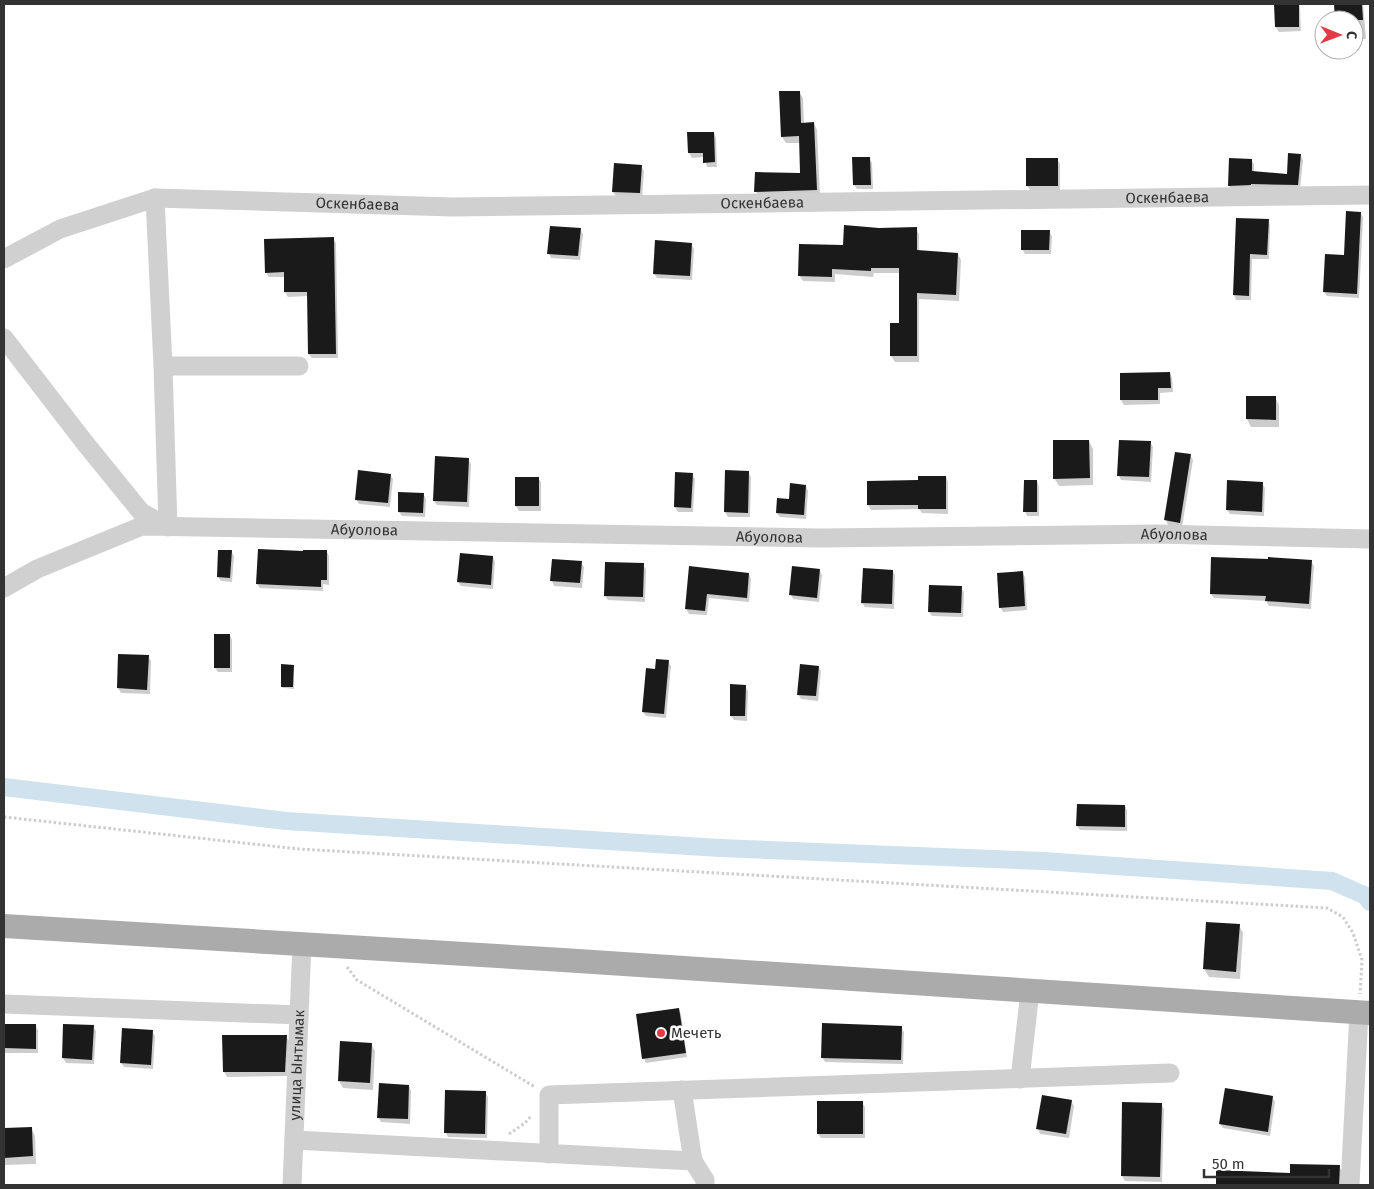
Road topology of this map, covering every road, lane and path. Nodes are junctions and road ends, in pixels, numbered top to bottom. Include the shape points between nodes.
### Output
1 (1370, 195) edge
2 (155, 198) junction
3 (4, 259) edge
4 (4, 338) edge
5 (163, 366) junction
6 (299, 366) dead end
7 (168, 527) junction
8 (1370, 539) edge
9 (4, 588) edge
10 (4, 817) edge
11 (4, 926) edge
12 (302, 944) junction
13 (332, 946) junction
14 (1030, 991) junction
15 (4, 1004) edge
16 (1364, 1013) edge
17 (299, 1015) junction
18 (1170, 1073) dead end
19 (1020, 1079) junction
20 (682, 1090) junction
21 (549, 1095) junction
22 (294, 1140) junction
23 (486, 1150) junction
24 (550, 1154) junction
25 (693, 1161) junction
26 (292, 1185) edge
27 (705, 1185) edge
28 (1350, 1185) edge

1 - 2 street, Оскенбаева via 452,206
2 - 3 street, Оскенбаева via 60,229
2 - 5 street
4 - 7 street via 141,512
5 - 6 street
5 - 7 street
7 - 8 street, Абуолова via 821,538 1157,534
7 - 9 street, Абуолова via 142,526 37,569
10 - 16 path via 299,849 1327,908 1343,917 1353,933 1362,960
11 - 12 main road
12 - 13 main road
12 - 17 street, улица Ынтымак
13 - 14 main road
13 - 21 path via 358,980
14 - 16 main road
14 - 19 street
15 - 17 street
16 - 28 street
17 - 22 street, улица Ынтымак
18 - 19 street
19 - 20 street
20 - 21 street
20 - 25 street
21 - 23 path via 525,1123
21 - 24 street
22 - 23 street
22 - 26 street, улица Ынтымак
23 - 24 street
24 - 25 street
25 - 27 street

